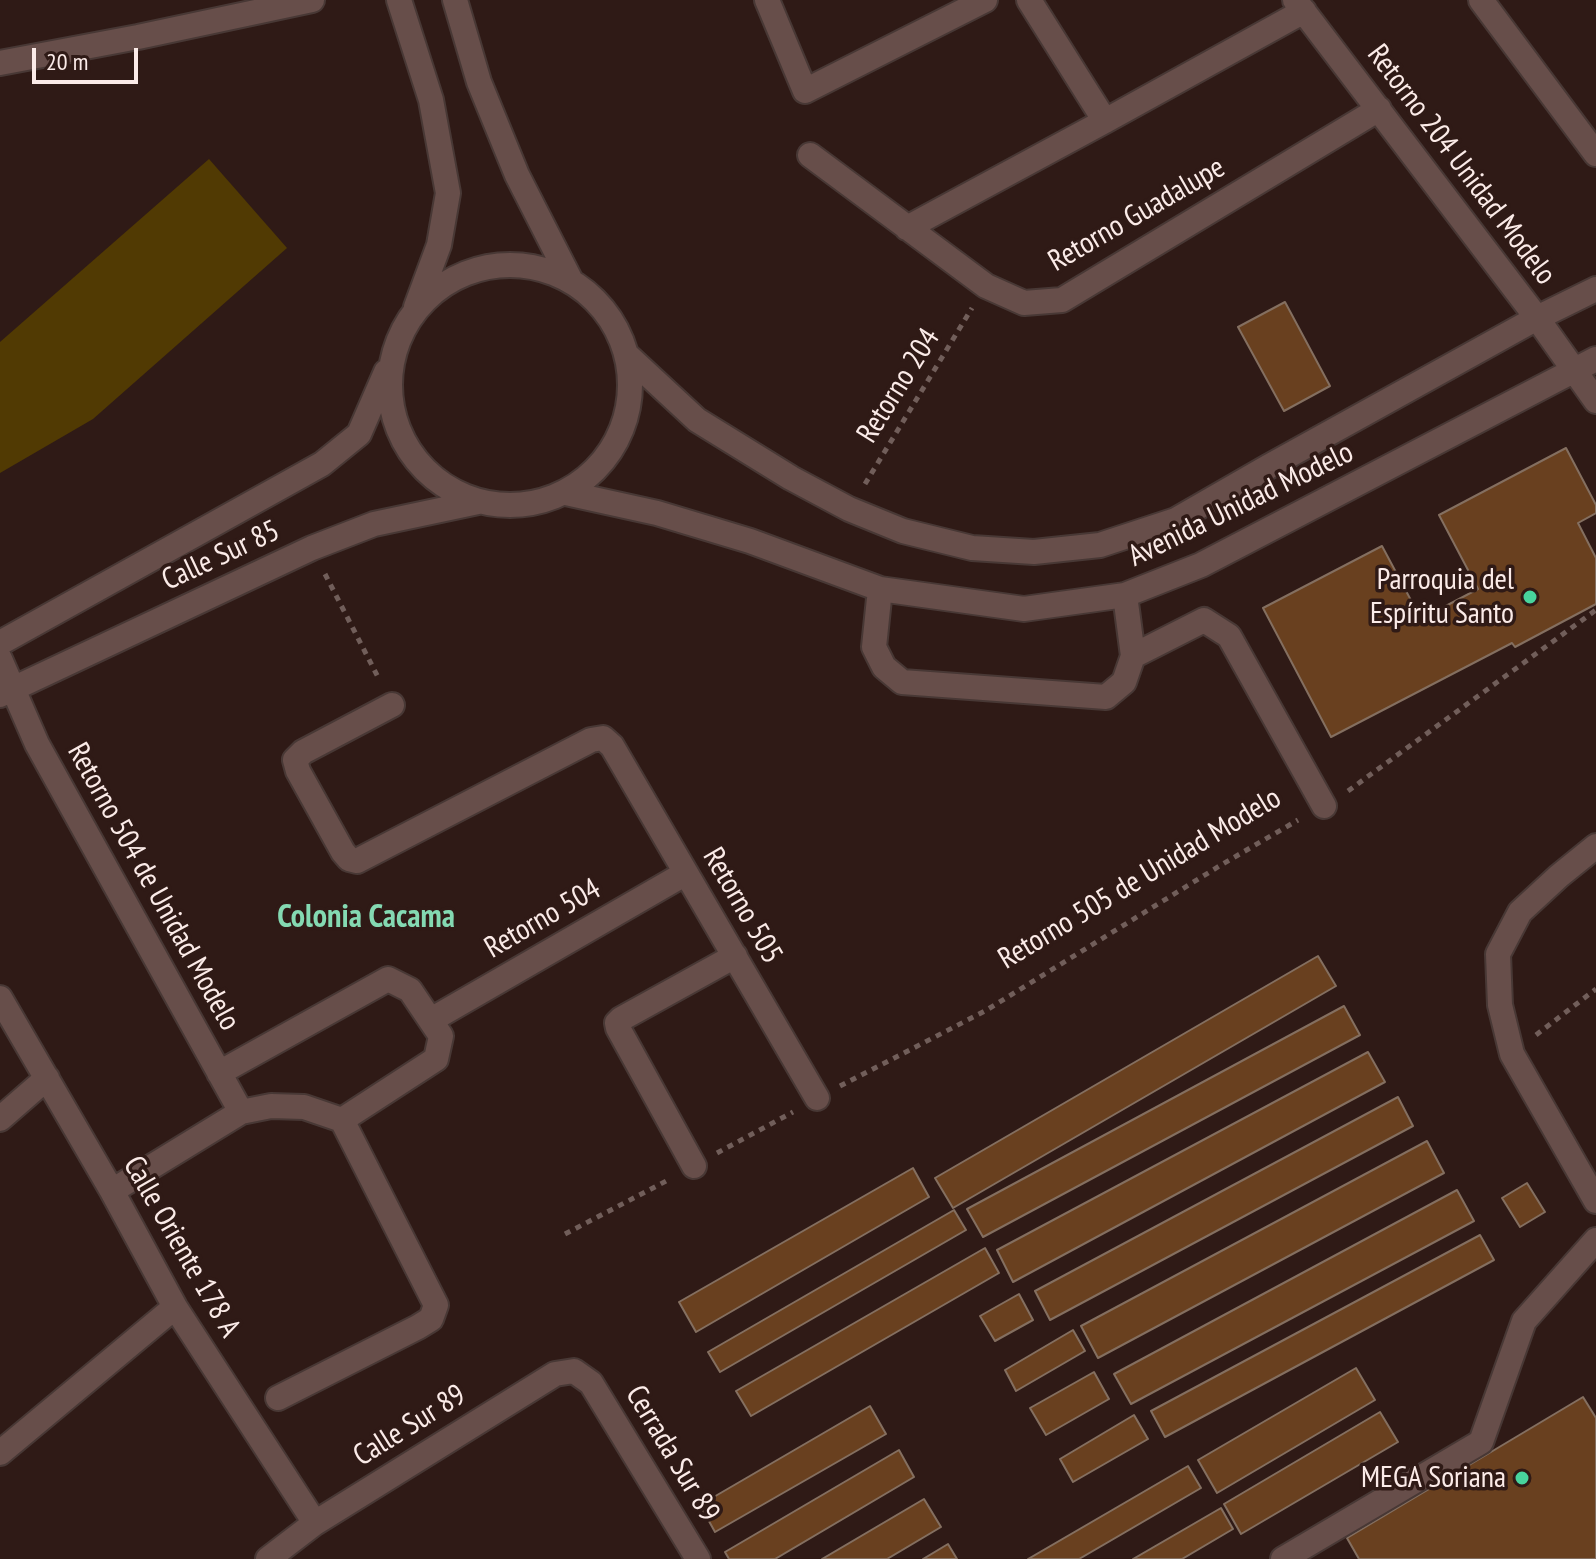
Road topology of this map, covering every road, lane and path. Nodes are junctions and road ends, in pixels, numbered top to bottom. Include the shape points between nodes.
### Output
1 (312, 0) edge
2 (399, 0) edge
3 (455, 0) edge
4 (767, 0) edge
5 (985, 0) edge
6 (1029, 0) edge
7 (1481, 0) edge
8 (1299, 6) edge
9 (0, 63) edge
10 (1379, 109) junction
11 (1105, 121) junction
12 (1596, 154) edge
13 (810, 155) dead end
14 (907, 228) junction
15 (571, 281) junction
16 (986, 286) junction
17 (1596, 289) edge
18 (416, 307) junction
19 (1537, 318) junction
20 (628, 356) junction
21 (1596, 359) edge
22 (390, 362) junction
23 (1573, 371) junction
24 (1596, 401) edge
25 (566, 493) junction
26 (478, 502) junction
27 (849, 509) junction
28 (312, 548) junction
29 (880, 589) junction
30 (1125, 595) junction
31 (1596, 610) edge
32 (0, 643) edge
33 (1133, 656) junction
34 (0, 659) edge
35 (7, 692) edge
36 (392, 705) joint
37 (1324, 806) junction
38 (1596, 846) edge
39 (686, 873) junction
40 (735, 956) junction
41 (1596, 989) edge
42 (0, 998) edge
43 (431, 1020) junction
44 (1512, 1054) junction
45 (219, 1073) junction
46 (47, 1078) junction
47 (817, 1098) junction
48 (241, 1112) junction
49 (0, 1119) edge
50 (342, 1120) junction
51 (694, 1166) junction
52 (112, 1191) junction
53 (1596, 1201) edge
54 (565, 1234) dead end
55 (1596, 1240) edge
56 (175, 1307) junction
57 (591, 1383) joint
58 (278, 1398) dead end
59 (0, 1453) edge
60 (315, 1523) junction
61 (297, 1550) edge
62 (268, 1559) edge
63 (698, 1559) edge
64 (1283, 1559) edge

1 - 9 street
2 - 18 street via 431,100 448,193 439,245
3 - 15 street via 479,82 517,175
4 - 5 street via 805,91
6 - 11 street
7 - 12 street
8 - 10 street, Retorno 204 Unidad Modelo
8 - 11 street
10 - 16 street, Retorno Guadalupe via 1062,300 1024,303
10 - 19 street, Retorno 204 Unidad Modelo
11 - 14 street
13 - 14 street, Retorno Guadalupe
14 - 16 street, Retorno Guadalupe
15 - 18 street via 531,266 488,266 449,280
15 - 20 street via 607,313
16 - 27 path, Retorno 204
17 - 19 street, Avenida Unidad Modelo
18 - 22 street
19 - 23 street, Retorno 204 Unidad Modelo
19 - 27 street, Avenida Unidad Modelo via 1176,520 1100,545 1034,552 972,548 903,531
20 - 25 street via 631,396 621,436 598,469
20 - 27 street, Avenida Unidad Modelo via 697,420
21 - 23 street, Avenida Unidad Modelo
22 - 26 street via 390,398 399,434 418,464 445,488
22 - 32 street, Calle Sur 85 via 359,434 322,464
23 - 24 street, Retorno 204 Unidad Modelo
23 - 30 street, Avenida Unidad Modelo via 1201,565
25 - 26 street via 528,506
25 - 29 street, Avenida Unidad Modelo via 750,541
26 - 28 street, Calle Sur 85 via 374,524
28 - 35 street, Calle Sur 85
28 - 36 path
29 - 30 street, Avenida Unidad Modelo via 1024,609
29 - 33 street via 874,647 884,667 902,682 1106,697 1124,682
30 - 33 street
31 - 37 path, Retorno 505 de Unidad Modelo
33 - 37 street via 1204,620 1229,636
34 - 35 street, Retorno 504 de Unidad Modelo
35 - 45 street, Retorno 504 de Unidad Modelo
36 - 39 street, Retorno 505 via 295,760 349,859 357,861 603,738
37 - 47 path, Retorno 505 de Unidad Modelo via 985,1011
38 - 44 street via 1520,912 1498,954 1500,1005
39 - 40 street, Retorno 505
39 - 43 street, Retorno 504
40 - 47 street, Retorno 505
40 - 51 street via 617,1023
41 - 44 path
42 - 46 street, Calle Oriente 178 A
43 - 45 street via 410,990 388,979
43 - 50 street via 441,1036 436,1059
44 - 53 street
45 - 48 street, Retorno 504 de Unidad Modelo
46 - 49 street
46 - 52 street, Calle Oriente 178 A
47 - 51 path, Retorno 505 de Unidad Modelo
48 - 50 street via 304,1107
48 - 52 street
50 - 58 street via 436,1305 431,1319 418,1327
51 - 54 path, Retorno 505 de Unidad Modelo
52 - 56 street, Calle Oriente 178 A
55 - 64 street via 1524,1321 1481,1442
56 - 59 street
56 - 60 street, Calle Oriente 178 A
57 - 60 street, Calle Sur 89 via 574,1371 555,1374
57 - 63 street, Cerrada Sur 89
60 - 61 street, Calle Sur 89
61 - 62 street, Calle Sur 89

